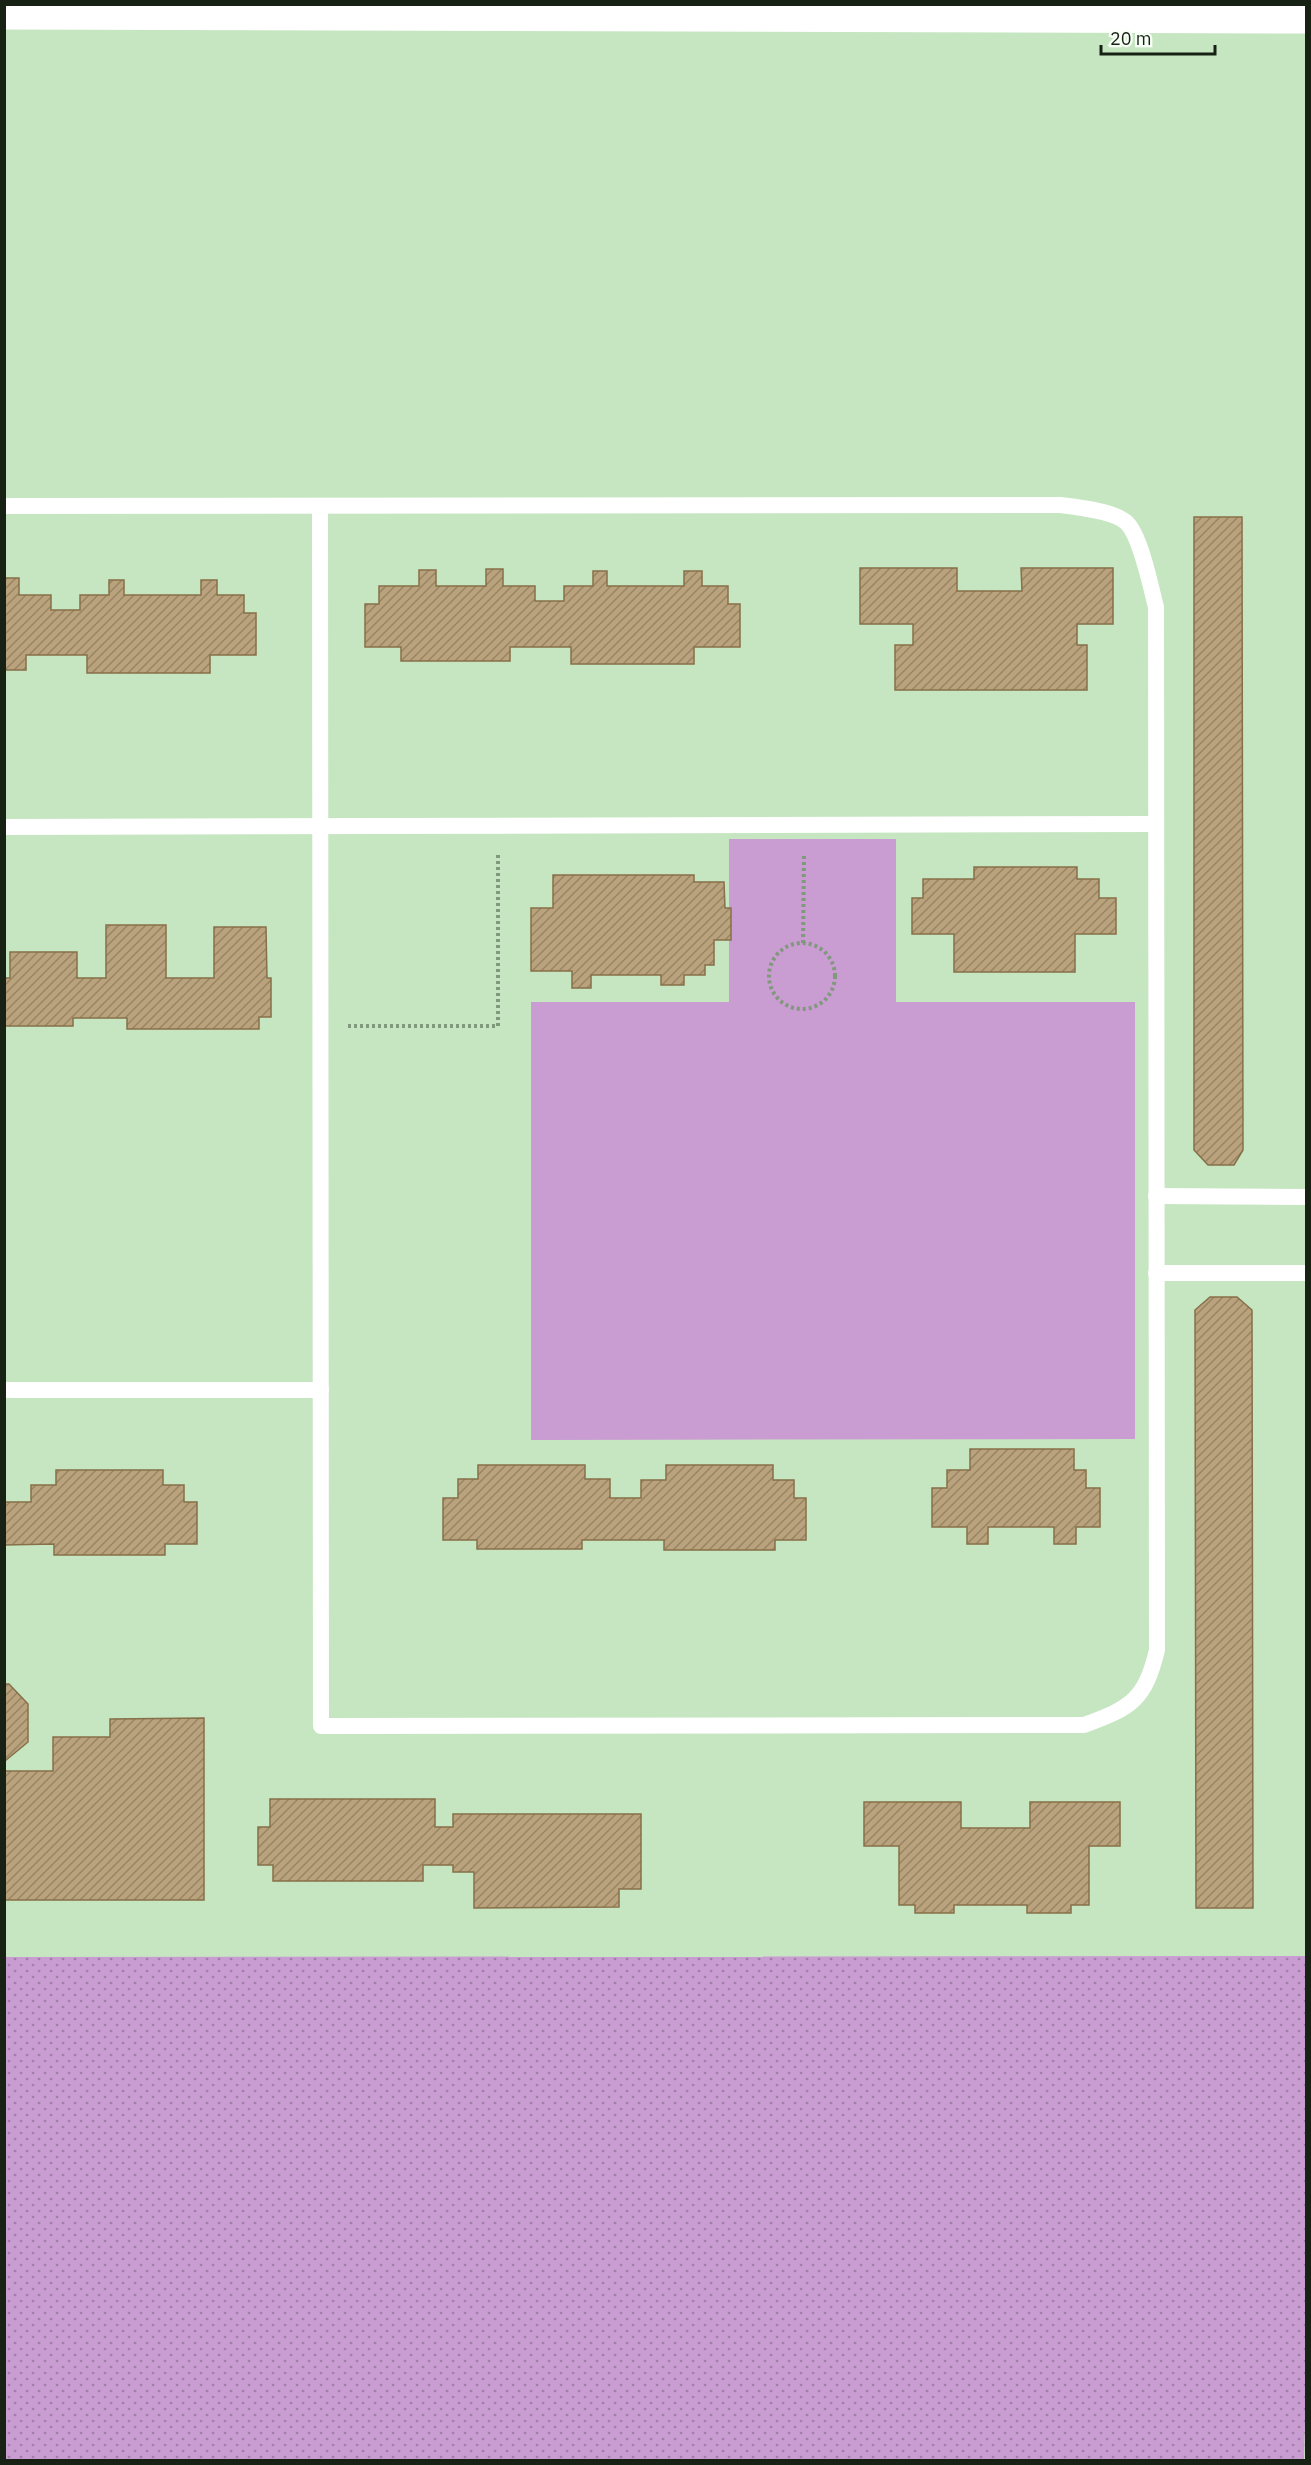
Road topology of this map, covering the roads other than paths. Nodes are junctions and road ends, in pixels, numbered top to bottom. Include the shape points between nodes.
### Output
1 (4, 13) edge
2 (1306, 17) edge
3 (4, 506) edge
4 (320, 506) junction
5 (1156, 824) junction
6 (320, 825) junction
7 (4, 827) edge
8 (1156, 1196) junction
9 (1306, 1197) edge
10 (1156, 1273) junction
11 (1306, 1274) edge
12 (4, 1390) edge
13 (321, 1390) junction

1 - 2 street
3 - 4 lane
4 - 5 lane via 1060,505 1096,509 1127,523 1141,551 1156,607
4 - 6 lane
5 - 6 lane
5 - 8 lane
6 - 7 lane
6 - 13 lane
8 - 9 lane
8 - 10 lane
10 - 11 lane
10 - 13 lane via 1157,1650 1152,1672 1140,1695 1117,1713 1084,1725 321,1726
12 - 13 lane

